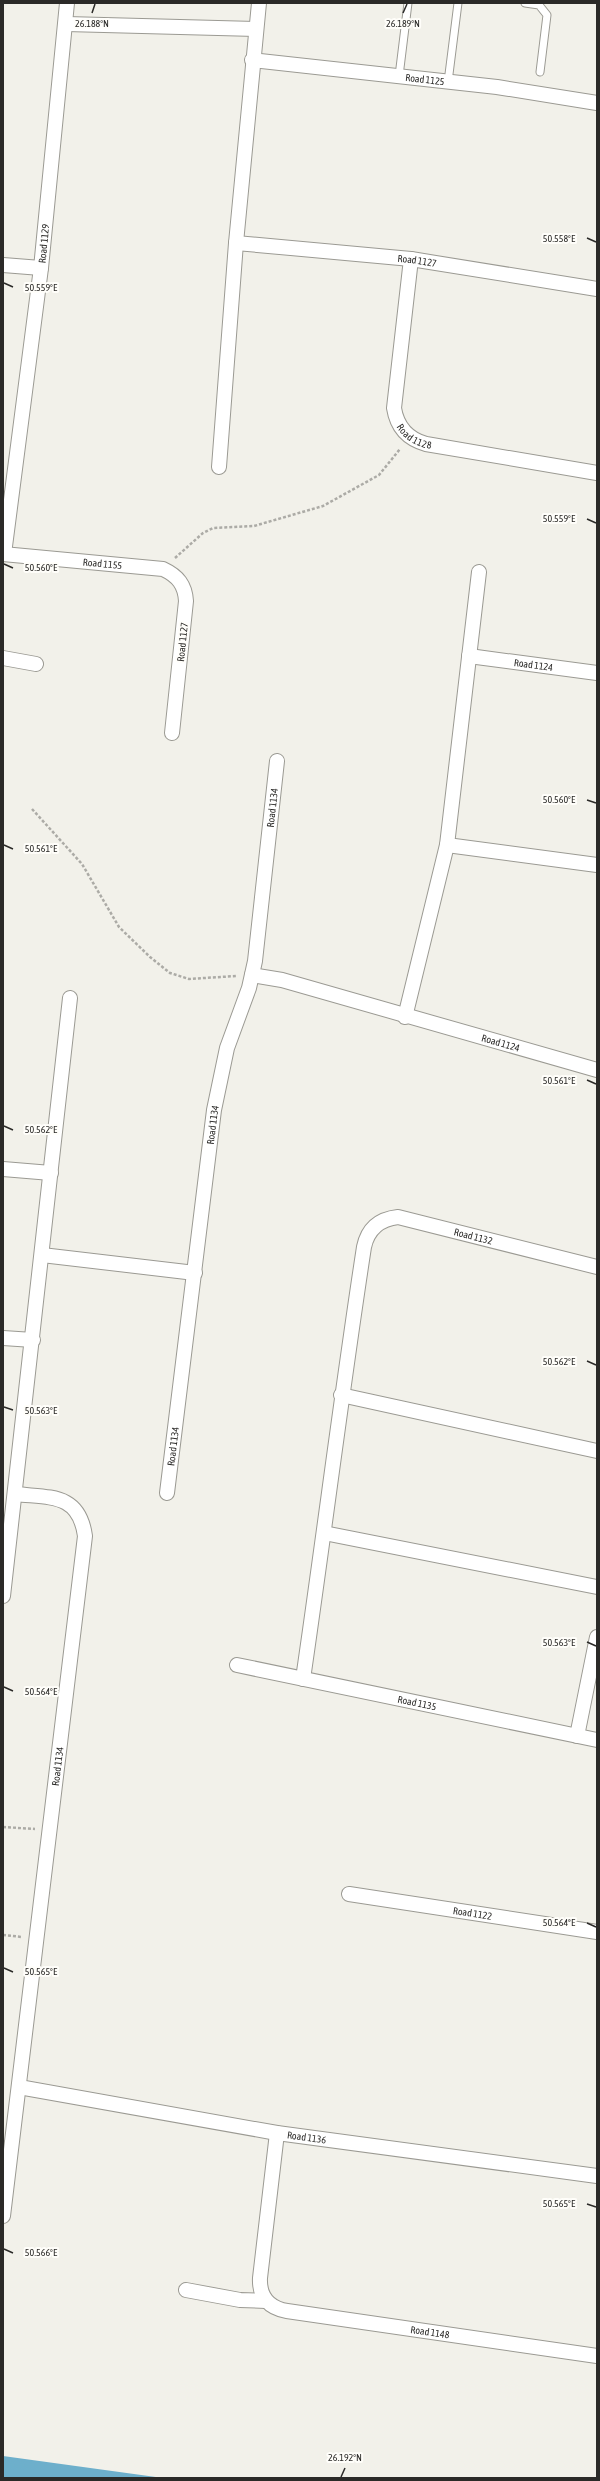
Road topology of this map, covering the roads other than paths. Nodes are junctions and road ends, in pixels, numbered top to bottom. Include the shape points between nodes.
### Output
1 (67, 3) edge
2 (259, 3) edge
3 (408, 3) edge
4 (458, 3) edge
5 (525, 3) edge
6 (66, 24) junction
7 (256, 29) junction
8 (252, 60) junction
9 (540, 72) dead end
10 (399, 76) junction
11 (448, 82) junction
12 (597, 103) edge
13 (236, 243) junction
14 (411, 259) junction
15 (3, 265) edge
16 (41, 268) junction
17 (597, 289) edge
18 (219, 467) dead end
19 (597, 473) edge
20 (4, 554) edge
21 (159, 568) joint
22 (479, 572) dead end
23 (469, 656) junction
24 (3, 658) edge
25 (36, 664) dead end
26 (597, 673) edge
27 (172, 733) dead end
28 (277, 760) dead end
29 (447, 845) junction
30 (597, 865) edge
31 (252, 975) junction
32 (70, 998) dead end
33 (405, 1017) junction
34 (597, 1070) edge
35 (3, 1169) edge
36 (51, 1173) junction
37 (42, 1254) junction
38 (597, 1267) edge
39 (195, 1273) junction
40 (3, 1338) edge
41 (33, 1340) junction
42 (341, 1395) junction
43 (597, 1451) edge
44 (168, 1493) dead end
45 (16, 1494) junction
46 (324, 1534) junction
47 (597, 1587) edge
48 (3, 1596) edge
49 (597, 1637) edge
50 (237, 1665) dead end
51 (302, 1678) junction
52 (577, 1736) junction
53 (597, 1740) edge
54 (349, 1894) dead end
55 (597, 1932) edge
56 (18, 2087) junction
57 (277, 2133) junction
58 (597, 2176) edge
59 (3, 2216) edge
60 (186, 2290) dead end
61 (266, 2301) junction
62 (597, 2356) edge

1 - 6 street, Road 1129
2 - 7 street
3 - 10 lane
4 - 11 lane
5 - 9 lane via 539,5 547,15
6 - 7 street
6 - 16 street, Road 1129
7 - 8 street
8 - 10 street, Road 1125
8 - 13 street
10 - 11 street, Road 1125
11 - 12 street, Road 1125
13 - 14 street, Road 1127
13 - 18 street
14 - 17 street, Road 1127
14 - 19 street, Road 1128 via 394,408 399,424 410,437 426,444 487,456
15 - 16 street
16 - 20 street, Road 1129
20 - 21 street, Road 1155
21 - 27 street, Road 1127 via 173,574 180,581 185,590 186,601
22 - 23 street
23 - 26 street, Road 1124
23 - 29 street
24 - 25 street
28 - 31 street, Road 1134
29 - 30 street
29 - 33 street
31 - 33 street, Road 1124 via 282,980
31 - 39 street, Road 1134 via 220,1079
32 - 36 street
33 - 34 street, Road 1124
35 - 36 street
36 - 37 street
37 - 39 street
37 - 41 street
38 - 42 street, Road 1132 via 398,1217 388,1218 374,1226 366,1239
39 - 44 street, Road 1134
40 - 41 street
41 - 45 street
42 - 43 street
42 - 46 street, Road 1132
45 - 48 street
45 - 56 street, Road 1134 via 62,1499 80,1517 85,1536
46 - 47 street
46 - 51 street, Road 1132
49 - 52 street
50 - 51 street, Road 1135
51 - 52 street, Road 1135
52 - 53 street, Road 1135
54 - 55 street, Road 1122
56 - 57 street, Road 1136
56 - 59 street, Road 1134
57 - 58 street, Road 1136
57 - 61 street via 260,2278 261,2291
60 - 61 street via 234,2300
61 - 62 street, Road 1148 via 277,2309

